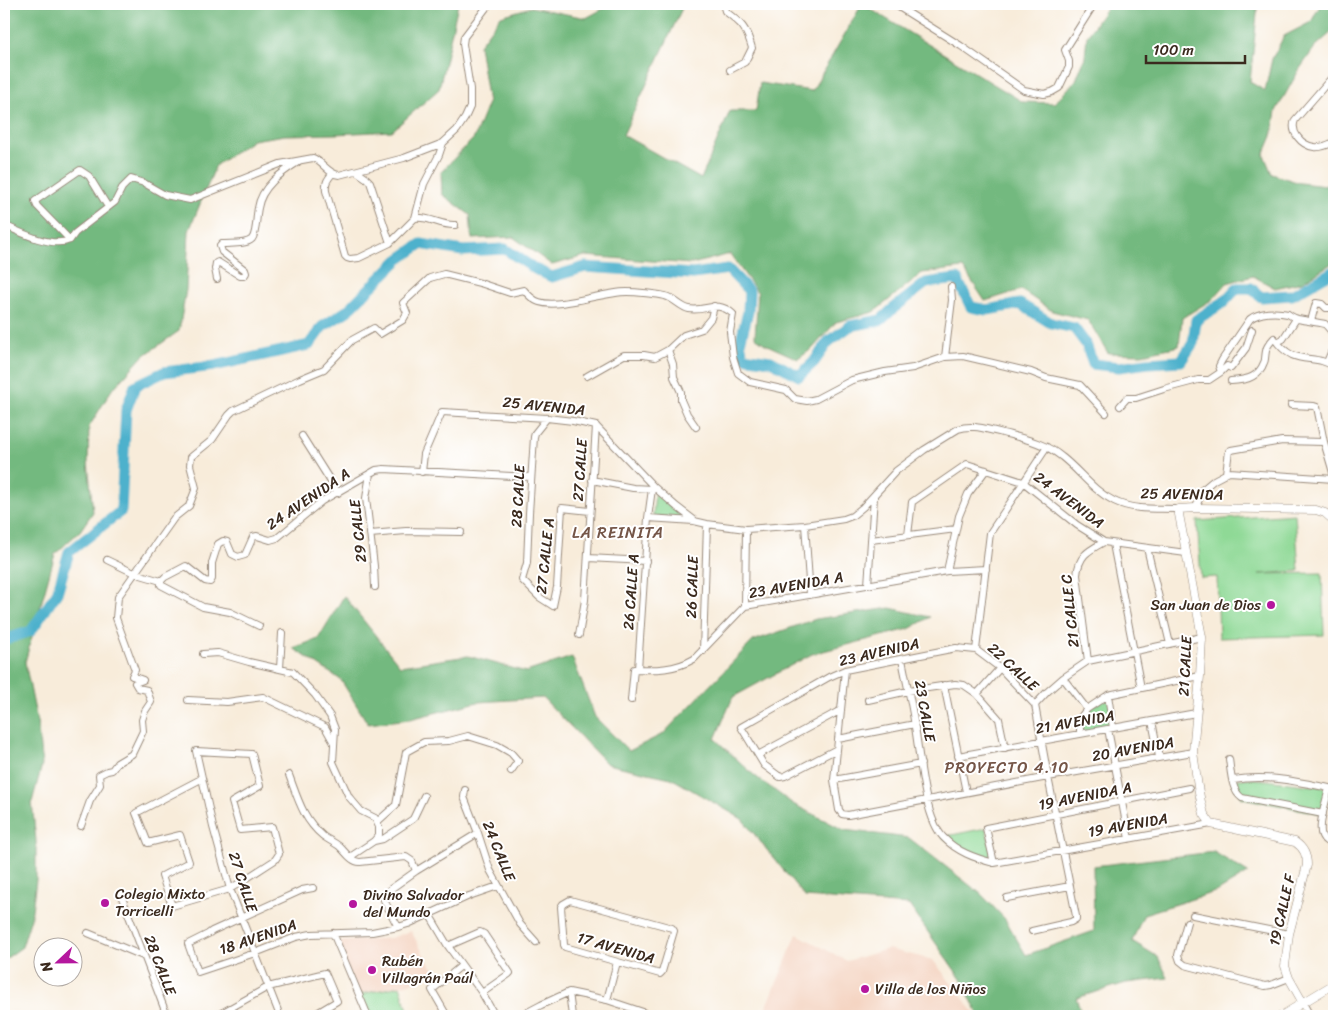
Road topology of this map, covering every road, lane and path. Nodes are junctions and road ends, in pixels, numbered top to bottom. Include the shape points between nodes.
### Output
1 (489, 4) edge
2 (723, 4) edge
3 (894, 4) edge
4 (1094, 4) edge
5 (730, 70) dead end
6 (1334, 76) edge
7 (1334, 142) edge
8 (442, 143) junction
9 (301, 160) junction
10 (356, 171) junction
11 (332, 174) junction
12 (108, 207) junction
13 (415, 218) junction
14 (4, 225) edge
15 (455, 226) dead end
16 (70, 240) junction
17 (390, 243) junction
18 (217, 279) dead end
19 (951, 287) dead end
20 (714, 306) junction
21 (1334, 308) edge
22 (1296, 319) junction
23 (1311, 321) junction
24 (1252, 330) dead end
25 (1334, 334) edge
26 (1277, 342) junction
27 (668, 350) junction
28 (945, 357) junction
29 (1327, 362) junction
30 (1334, 367) edge
31 (1221, 372) junction
32 (587, 376) dead end
33 (1231, 381) dead end
34 (1291, 405) dead end
35 (1120, 406) dead end
36 (1106, 413) dead end
37 (547, 418) junction
38 (596, 426) junction
39 (696, 427) dead end
40 (302, 436) dead end
41 (1324, 442) junction
42 (1047, 447) junction
43 (986, 470) junction
44 (422, 472) junction
45 (1226, 473) junction
46 (370, 474) junction
47 (531, 477) junction
48 (1334, 478) edge
49 (592, 480) junction
50 (1023, 482) junction
51 (653, 488) junction
52 (338, 493) junction
53 (875, 496) junction
54 (1196, 508) junction
55 (1178, 509) junction
56 (590, 511) junction
57 (648, 518) junction
58 (694, 521) junction
59 (1334, 521) edge
60 (707, 524) junction
61 (805, 525) junction
62 (956, 529) junction
63 (746, 530) junction
64 (461, 532) dead end
65 (370, 534) junction
66 (908, 535) junction
67 (871, 540) junction
68 (1104, 542) junction
69 (1113, 544) junction
70 (1147, 548) junction
71 (1186, 553) junction
72 (588, 558) junction
73 (107, 560) dead end
74 (646, 561) junction
75 (986, 569) junction
76 (947, 571) junction
77 (134, 572) junction
78 (161, 581) junction
79 (376, 586) dead end
80 (868, 586) junction
81 (810, 595) junction
82 (552, 606) joint
83 (745, 606) junction
84 (259, 626) dead end
85 (282, 633) dead end
86 (579, 635) dead end
87 (1202, 637) junction
88 (1170, 644) junction
89 (976, 650) junction
90 (703, 651) junction
91 (1134, 651) junction
92 (203, 654) dead end
93 (902, 659) junction
94 (1088, 661) junction
95 (1000, 668) junction
96 (280, 669) junction
97 (636, 669) junction
98 (845, 670) junction
99 (1200, 676) junction
100 (1063, 678) junction
101 (944, 685) junction
102 (1142, 688) junction
103 (908, 691) junction
104 (977, 694) junction
105 (1108, 695) junction
106 (188, 700) dead end
107 (631, 700) dead end
108 (868, 700) dead end
109 (1035, 705) junction
110 (1087, 709) junction
111 (841, 710) junction
112 (1196, 713) junction
113 (1152, 720) junction
114 (915, 724) junction
115 (1111, 728) junction
116 (1080, 734) junction
117 (838, 739) junction
118 (1041, 741) junction
119 (334, 744) junction
120 (1005, 748) junction
121 (837, 749) junction
122 (1193, 752) junction
123 (758, 755) junction
124 (958, 756) junction
125 (1159, 757) junction
126 (1229, 759) dead end
127 (921, 764) junction
128 (1115, 766) junction
129 (511, 771) dead end
130 (288, 775) dead end
131 (1048, 777) junction
132 (202, 779) junction
133 (834, 780) junction
134 (1233, 780) junction
135 (1189, 788) dead end
136 (1332, 789) edge
137 (465, 790) dead end
138 (966, 792) junction
139 (424, 796) dead end
140 (927, 800) junction
141 (1122, 802) junction
142 (1055, 814) junction
143 (1323, 814) junction
144 (377, 822) junction
145 (1211, 824) junction
146 (81, 826) dead end
147 (478, 833) junction
148 (1129, 838) junction
149 (374, 841) junction
150 (1334, 845) edge
151 (956, 849) joint
152 (1304, 850) joint
153 (1063, 851) junction
154 (350, 857) junction
155 (994, 863) junction
156 (416, 871) junction
157 (498, 886) junction
158 (1070, 886) junction
159 (313, 888) dead end
160 (230, 889) junction
161 (121, 895) dead end
162 (1007, 898) dead end
163 (429, 914) junction
164 (1193, 914) dead end
165 (241, 918) junction
166 (1187, 922) dead end
167 (398, 927) junction
168 (1032, 931) dead end
169 (88, 932) dead end
170 (334, 933) junction
171 (1289, 934) junction
172 (536, 942) dead end
173 (448, 946) junction
174 (254, 953) junction
175 (143, 956) junction
176 (617, 962) junction
177 (462, 966) junction
178 (1289, 978) junction
179 (1334, 984) edge
180 (268, 987) junction
181 (569, 992) junction
182 (482, 993) junction
183 (607, 1000) junction
184 (1303, 1003) junction
185 (644, 1014) edge
186 (166, 1016) edge
187 (216, 1016) edge
188 (280, 1016) edge
189 (312, 1016) edge
190 (368, 1016) edge
191 (447, 1016) edge
192 (496, 1016) edge
193 (520, 1016) edge
194 (572, 1016) edge
195 (1281, 1016) edge
196 (1310, 1016) edge

1 - 8 street via 464,37 470,108 457,130
2 - 5 street via 725,11 741,23 752,48 745,62
3 - 4 street via 1024,90 1044,94 1059,88 1069,67 1065,50
6 - 7 street via 1293,124 1295,134 1311,146
8 - 10 street
8 - 13 street via 424,184
9 - 11 street via 317,160
9 - 12 street via 280,164 190,200 165,195 131,179
9 - 18 street via 272,180 259,201 251,240 220,246 222,252 245,270 244,276 218,262 215,266
10 - 11 street
10 - 17 street via 370,182
11 - 17 street via 325,185 345,256 359,258
12 - 16 street
12 - 16 street via 89,176 80,170 35,201
13 - 15 street
13 - 17 street
14 - 16 street via 31,237 59,242
19 - 28 street
20 - 27 street via 702,329 684,334
20 - 28 street via 725,307 732,314 730,332 738,373 750,382 786,390 795,399 816,399 852,380 913,368
20 - 77 street via 689,309 666,296 626,292 557,304 539,302 524,290 510,293 444,274 430,278 403,304 407,313 403,320 380,334 374,328 352,340 324,369 233,410 212,440 191,457 196,488 189,506 174,518
21 - 23 street via 1316,303
22 - 23 street
22 - 26 street via 1283,339
22 - 31 street via 1281,313 1260,314 1250,319 1222,360
23 - 25 street via 1325,324
24 - 31 street via 1246,348 1230,368 1227,366
25 - 29 street
26 - 29 street via 1293,356
26 - 33 street via 1274,338 1266,347 1265,361 1259,372 1244,380
27 - 32 street via 655,357 624,355
27 - 39 street via 686,414
28 - 36 street via 963,356 999,363 1080,386
29 - 30 street
31 - 35 street via 1209,380 1127,398
34 - 41 street via 1317,407
37 - 38 street, 25 AVENIDA
37 - 44 street, 25 AVENIDA via 442,412 424,454
37 - 47 street, 28 CALLE via 535,433
38 - 49 street, 27 CALLE
38 - 51 street, 25 AVENIDA
40 - 52 street, 29 CALLE
41 - 45 street via 1282,440 1230,450
41 - 48 street
42 - 50 street, 22 CALLE
42 - 53 street, 25 AVENIDA via 1033,440 973,426 963,427 896,471
42 - 55 street, 25 AVENIDA via 1062,456 1100,494 1116,502 1132,507
43 - 50 street, 24 AVENIDA
43 - 62 street via 968,494
43 - 66 street, 24 AVENIDA via 967,464 912,502
44 - 46 street, 24 AVENIDA A via 376,470
44 - 47 street, 24 AVENIDA A
45 - 48 street
45 - 54 street via 1202,490
46 - 52 street, 24 AVENIDA A
46 - 65 street, 29 CALLE via 366,498
47 - 82 street, 28 CALLE via 527,563 522,580
49 - 51 street via 633,488
49 - 56 street, 27 CALLE
50 - 68 street, 24 AVENIDA
50 - 75 street, 22 CALLE via 990,533
51 - 57 street, 26 CALLE A
51 - 58 street, 25 AVENIDA
52 - 78 street, 24 AVENIDA A via 322,501 277,538 253,537 244,555 232,554 228,542 218,544 210,582 186,566
53 - 61 street, 25 AVENIDA via 852,516
53 - 67 street
54 - 55 street, 25 AVENIDA
54 - 59 street, 25 AVENIDA via 1316,510
55 - 71 street, 21 CALLE
56 - 72 street, 27 CALLE
56 - 82 street, 27 CALLE A via 562,508 557,587
57 - 58 street, 25 AVENIDA
57 - 74 street, 26 CALLE A
58 - 60 street, 25 AVENIDA
60 - 63 street, 25 AVENIDA
60 - 90 street, 26 CALLE
61 - 63 street, 25 AVENIDA
61 - 81 street
62 - 66 street
62 - 76 street
63 - 83 street
64 - 65 street
65 - 79 street, 29 CALLE
66 - 67 street
67 - 80 street
68 - 69 street, 24 AVENIDA
68 - 94 street, 21 CALLE C via 1087,552 1078,565
69 - 70 street, 24 AVENIDA
69 - 91 street
70 - 71 street, 24 AVENIDA
70 - 88 street
71 - 87 street, 21 CALLE
72 - 74 street
72 - 86 street, 27 CALLE
73 - 77 street
74 - 97 street, 26 CALLE A
75 - 76 street, 23 AVENIDA A
75 - 89 street, 22 CALLE
76 - 80 street, 23 AVENIDA A
77 - 78 street
77 - 146 street via 118,597 116,618 135,670 132,676 143,680 135,683 138,688 147,690 152,702 145,711 143,731 132,754 112,770 99,775 100,785
78 - 84 street via 161,586 203,607 230,612
80 - 81 street, 23 AVENIDA A
81 - 83 street, 23 AVENIDA A
83 - 90 street, 23 AVENIDA A
85 - 96 street
87 - 88 street
87 - 99 street, 21 CALLE
88 - 91 street
89 - 93 street, 23 AVENIDA via 956,648
89 - 95 street, 22 CALLE
90 - 97 street, 23 AVENIDA A via 694,660 672,668
91 - 94 street
91 - 102 street
92 - 96 street via 218,653
93 - 98 street, 23 AVENIDA
93 - 103 street, 23 CALLE
94 - 100 street
95 - 104 street
95 - 109 street, 22 CALLE
96 - 119 street via 293,672 315,695 335,728
97 - 107 street, 26 CALLE A
98 - 111 street
98 - 123 street, 23 AVENIDA via 741,727
99 - 102 street
99 - 112 street, 21 CALLE
100 - 109 street
100 - 110 street
101 - 103 street
101 - 104 street via 964,685
101 - 124 street
102 - 105 street
103 - 108 street
103 - 114 street, 23 CALLE
104 - 120 street via 999,719
105 - 110 street
105 - 115 street
106 - 119 street via 227,702 263,697 325,727
109 - 118 street, 22 CALLE
110 - 116 street via 1080,718
111 - 117 street
111 - 123 street
112 - 113 street, 21 AVENIDA
112 - 122 street, 21 CALLE
113 - 115 street, 21 AVENIDA
113 - 125 street
114 - 117 street
114 - 127 street, 23 CALLE
115 - 116 street, 21 AVENIDA
115 - 128 street
116 - 118 street, 21 AVENIDA
117 - 121 street
118 - 120 street, 21 AVENIDA
118 - 131 street, 22 CALLE
119 - 144 street via 334,762 349,796 361,811
120 - 124 street, 21 AVENIDA
121 - 123 street via 782,777 764,765
121 - 133 street
122 - 125 street, 20 AVENIDA
122 - 145 street, 21 CALLE via 1201,802
124 - 138 street
125 - 128 street, 20 AVENIDA
126 - 134 street
127 - 133 street
127 - 140 street, 23 CALLE
128 - 131 street, 20 AVENIDA
128 - 141 street
129 - 144 street via 518,761 497,745 468,736 449,742 424,742 406,752 396,805
130 - 154 street via 303,813 312,826
131 - 138 street, 20 AVENIDA
131 - 142 street, 22 CALLE
132 - 160 street, 27 CALLE
132 - 160 street via 136,813 148,843 180,835 188,862 162,876 172,906
132 - 160 street, 27 CALLE via 196,750 252,754 260,786 232,802 240,830 272,828 278,854
133 - 140 street, 20 AVENIDA via 842,814
134 - 136 street via 1270,777
134 - 143 street via 1237,795 1247,800
135 - 141 street, 19 AVENIDA A
136 - 143 street
137 - 147 street, 24 CALLE via 464,797
138 - 140 street, 20 AVENIDA
139 - 149 street via 413,819
140 - 151 street, 23 CALLE via 936,827
141 - 142 street, 19 AVENIDA A
141 - 148 street
142 - 153 street, 22 CALLE
142 - 155 street, 19 AVENIDA A via 986,828
143 - 150 street via 1320,834
144 - 149 street via 380,832
145 - 148 street, 19 AVENIDA
145 - 152 street, 19 AVENIDA via 1296,842
147 - 156 street
147 - 157 street, 24 CALLE
148 - 153 street, 19 AVENIDA
149 - 154 street
151 - 155 street, 19 AVENIDA
152 - 171 street, 19 CALLE F via 1307,865
153 - 155 street, 19 AVENIDA
153 - 158 street, 22 CALLE
154 - 156 street via 358,863 406,858 412,861
156 - 167 street via 383,896
157 - 163 street, 18 AVENIDA
157 - 172 street, 24 CALLE via 520,924
158 - 162 street
158 - 168 street, 22 CALLE via 1076,920
159 - 165 street
160 - 165 street, 27 CALLE
161 - 175 street, 28 CALLE
163 - 167 street, 18 AVENIDA
163 - 173 street
164 - 171 street
165 - 174 street, 27 CALLE
165 - 174 street, 18 AVENIDA via 188,944 198,972
166 - 178 street via 1178,955 1185,965 1265,986
167 - 170 street, 18 AVENIDA via 372,932
169 - 175 street
170 - 174 street, 18 AVENIDA via 296,937
170 - 190 street
171 - 178 street, 19 CALLE F via 1285,966
173 - 177 street
173 - 182 street via 480,932 484,934 510,973
174 - 180 street, 27 CALLE
175 - 186 street, 28 CALLE
176 - 176 street, 17 AVENIDA via 564,945 563,904 570,900 674,931 660,974
176 - 183 street
177 - 182 street
177 - 191 street via 432,990
178 - 184 street, 19 CALLE F
179 - 184 street
180 - 187 street
180 - 188 street, 27 CALLE
180 - 189 street via 326,973 337,1001
181 - 183 street
181 - 193 street
181 - 194 street
182 - 192 street
183 - 185 street
184 - 195 street
184 - 196 street

